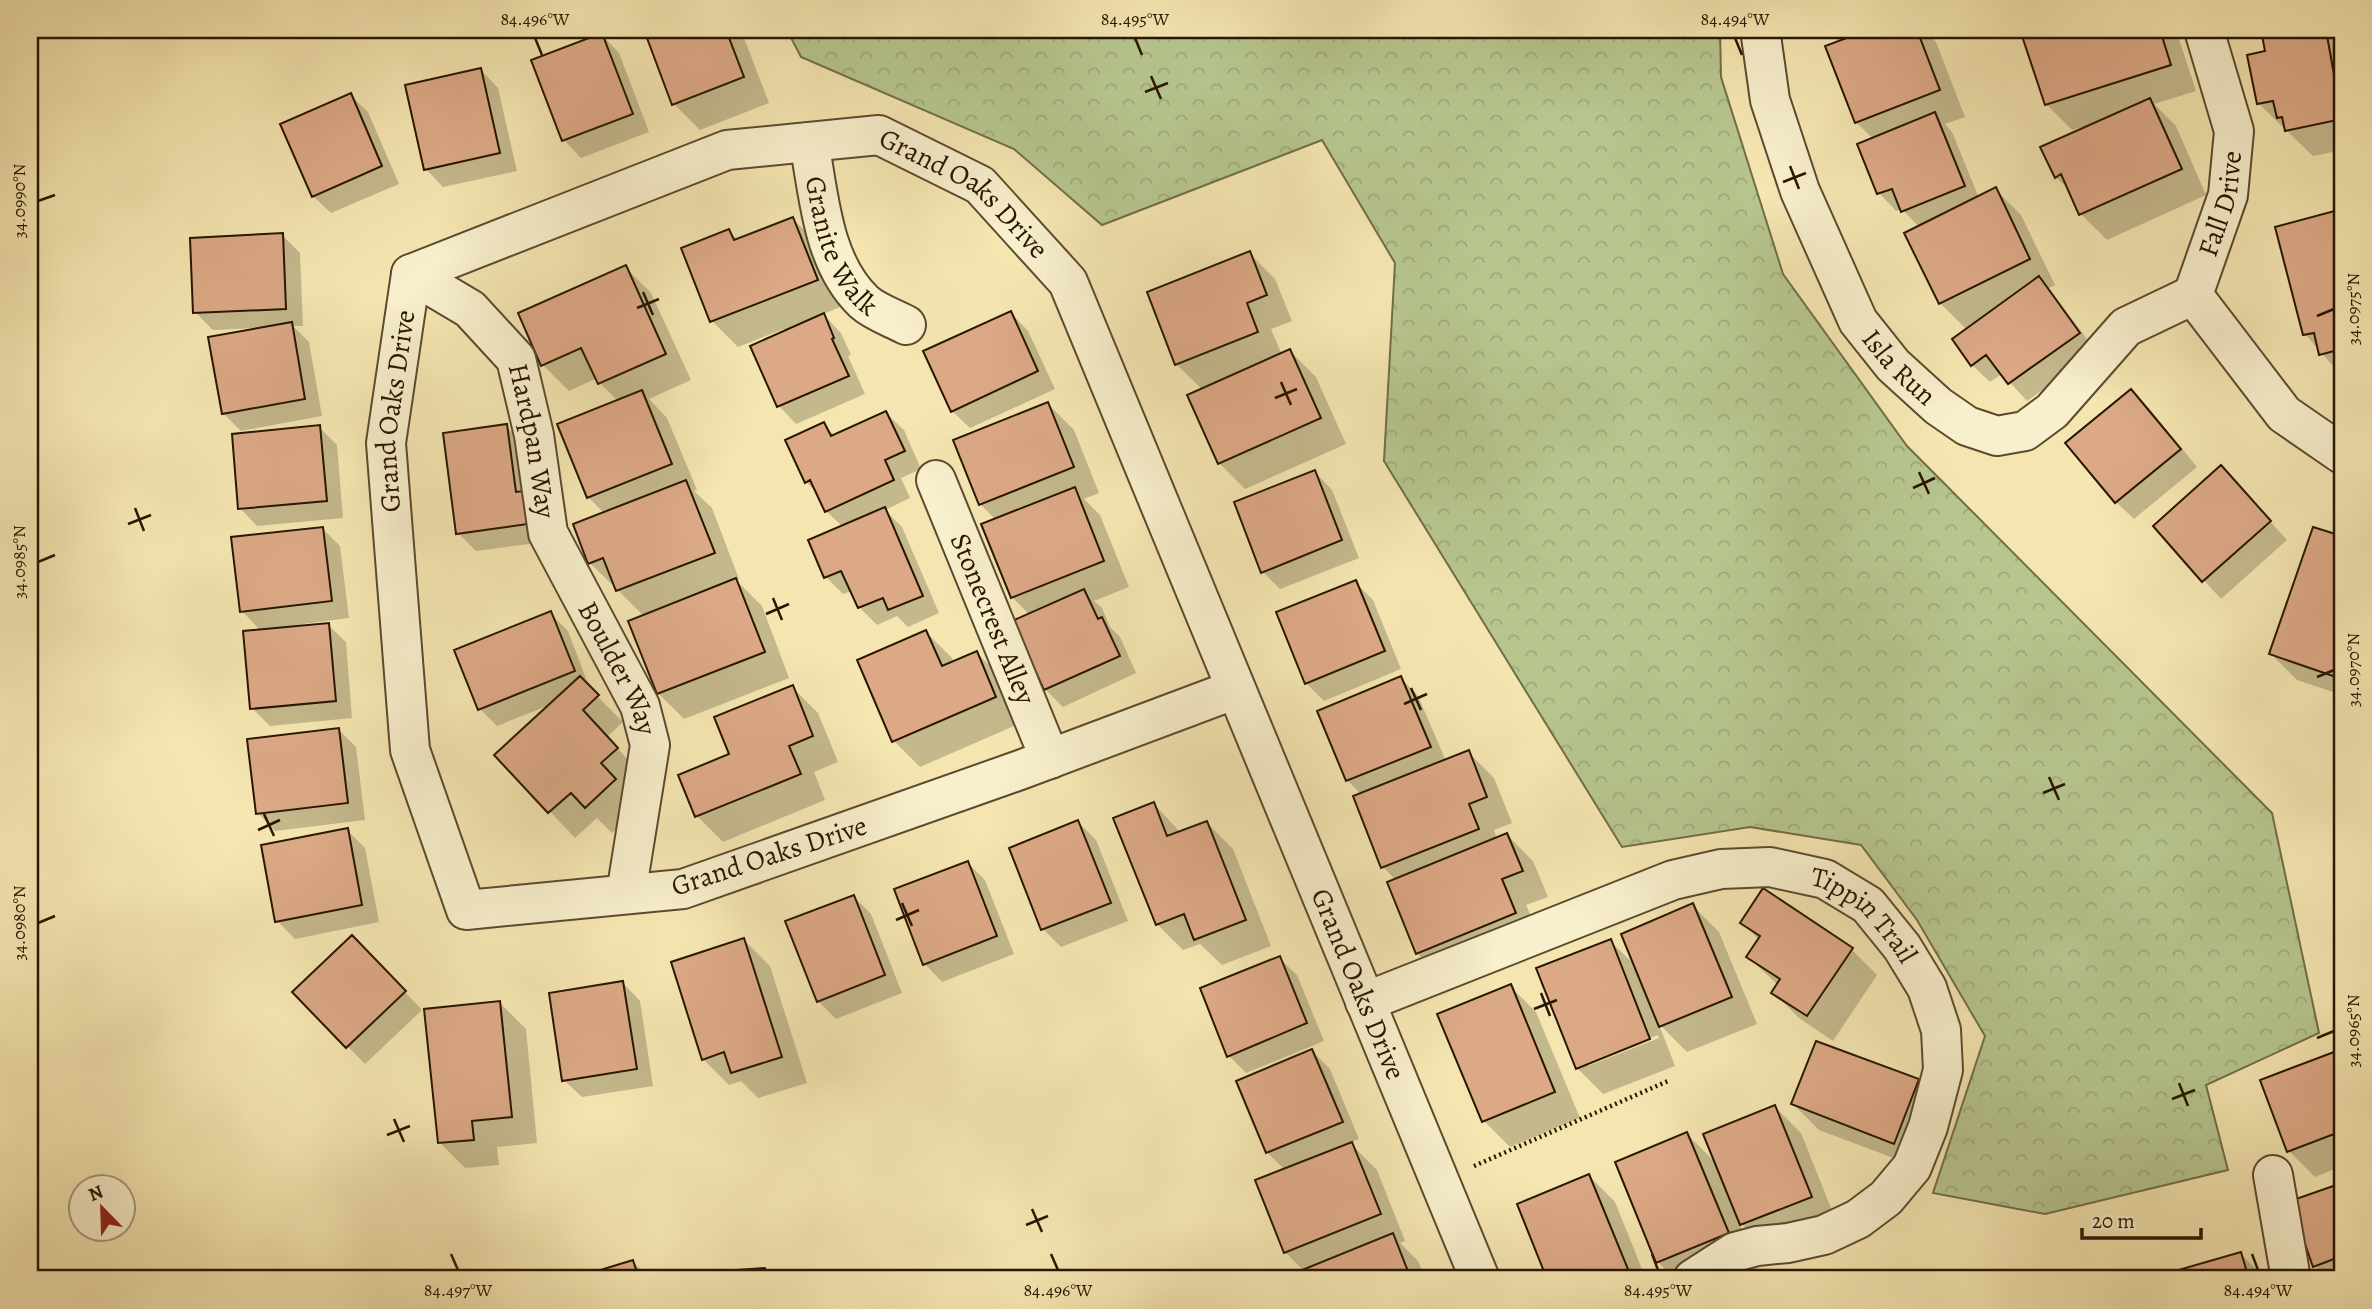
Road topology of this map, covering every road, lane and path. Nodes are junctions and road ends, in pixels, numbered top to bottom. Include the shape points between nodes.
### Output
1 (1762, 30) edge
2 (2204, 30) edge
3 (809, 142) junction
4 (411, 274) junction
5 (2193, 295) junction
6 (906, 325) dead end
7 (2342, 454) edge
8 (936, 480) dead end
9 (548, 533) joint
10 (1236, 689) junction
11 (1051, 759) junction
12 (626, 894) junction
13 (1365, 1002) junction
14 (1668, 1081) dead end
15 (2273, 1175) dead end
16 (1439, 1181) junction
17 (1480, 1279) edge
18 (1693, 1279) edge
19 (2291, 1279) edge

1 - 5 street, Isla Run via 1770,100 1800,191 1858,321 1893,365 1967,426 1997,436 2025,432 2052,411 2126,327
2 - 5 street, Fall Drive via 2234,131 2228,195
3 - 4 street, Grand Oaks Drive via 727,150
3 - 6 street, Granite Walk via 826,233 840,272 865,303
3 - 10 street, Grand Oaks Drive via 879,135 981,185 1068,282
4 - 9 street, Hardpan Way via 470,309 516,359 534,435
4 - 12 street, Grand Oaks Drive via 386,443 410,750 466,909
5 - 7 street via 2284,414
8 - 11 street, Stonecrest Alley
9 - 12 street, Boulder Way via 640,706 650,745
10 - 11 street, Grand Oaks Drive
10 - 13 street, Grand Oaks Drive
11 - 12 street, Grand Oaks Drive via 683,889
13 - 16 street, Grand Oaks Drive
13 - 18 street, Tippin Trail via 1673,880 1721,869 1770,867 1825,879 1868,905 1927,988 1941,1030 1943,1070 1912,1167 1858,1220 1824,1235 1735,1252
14 - 16 path
15 - 19 street
16 - 17 street, Grand Oaks Drive

